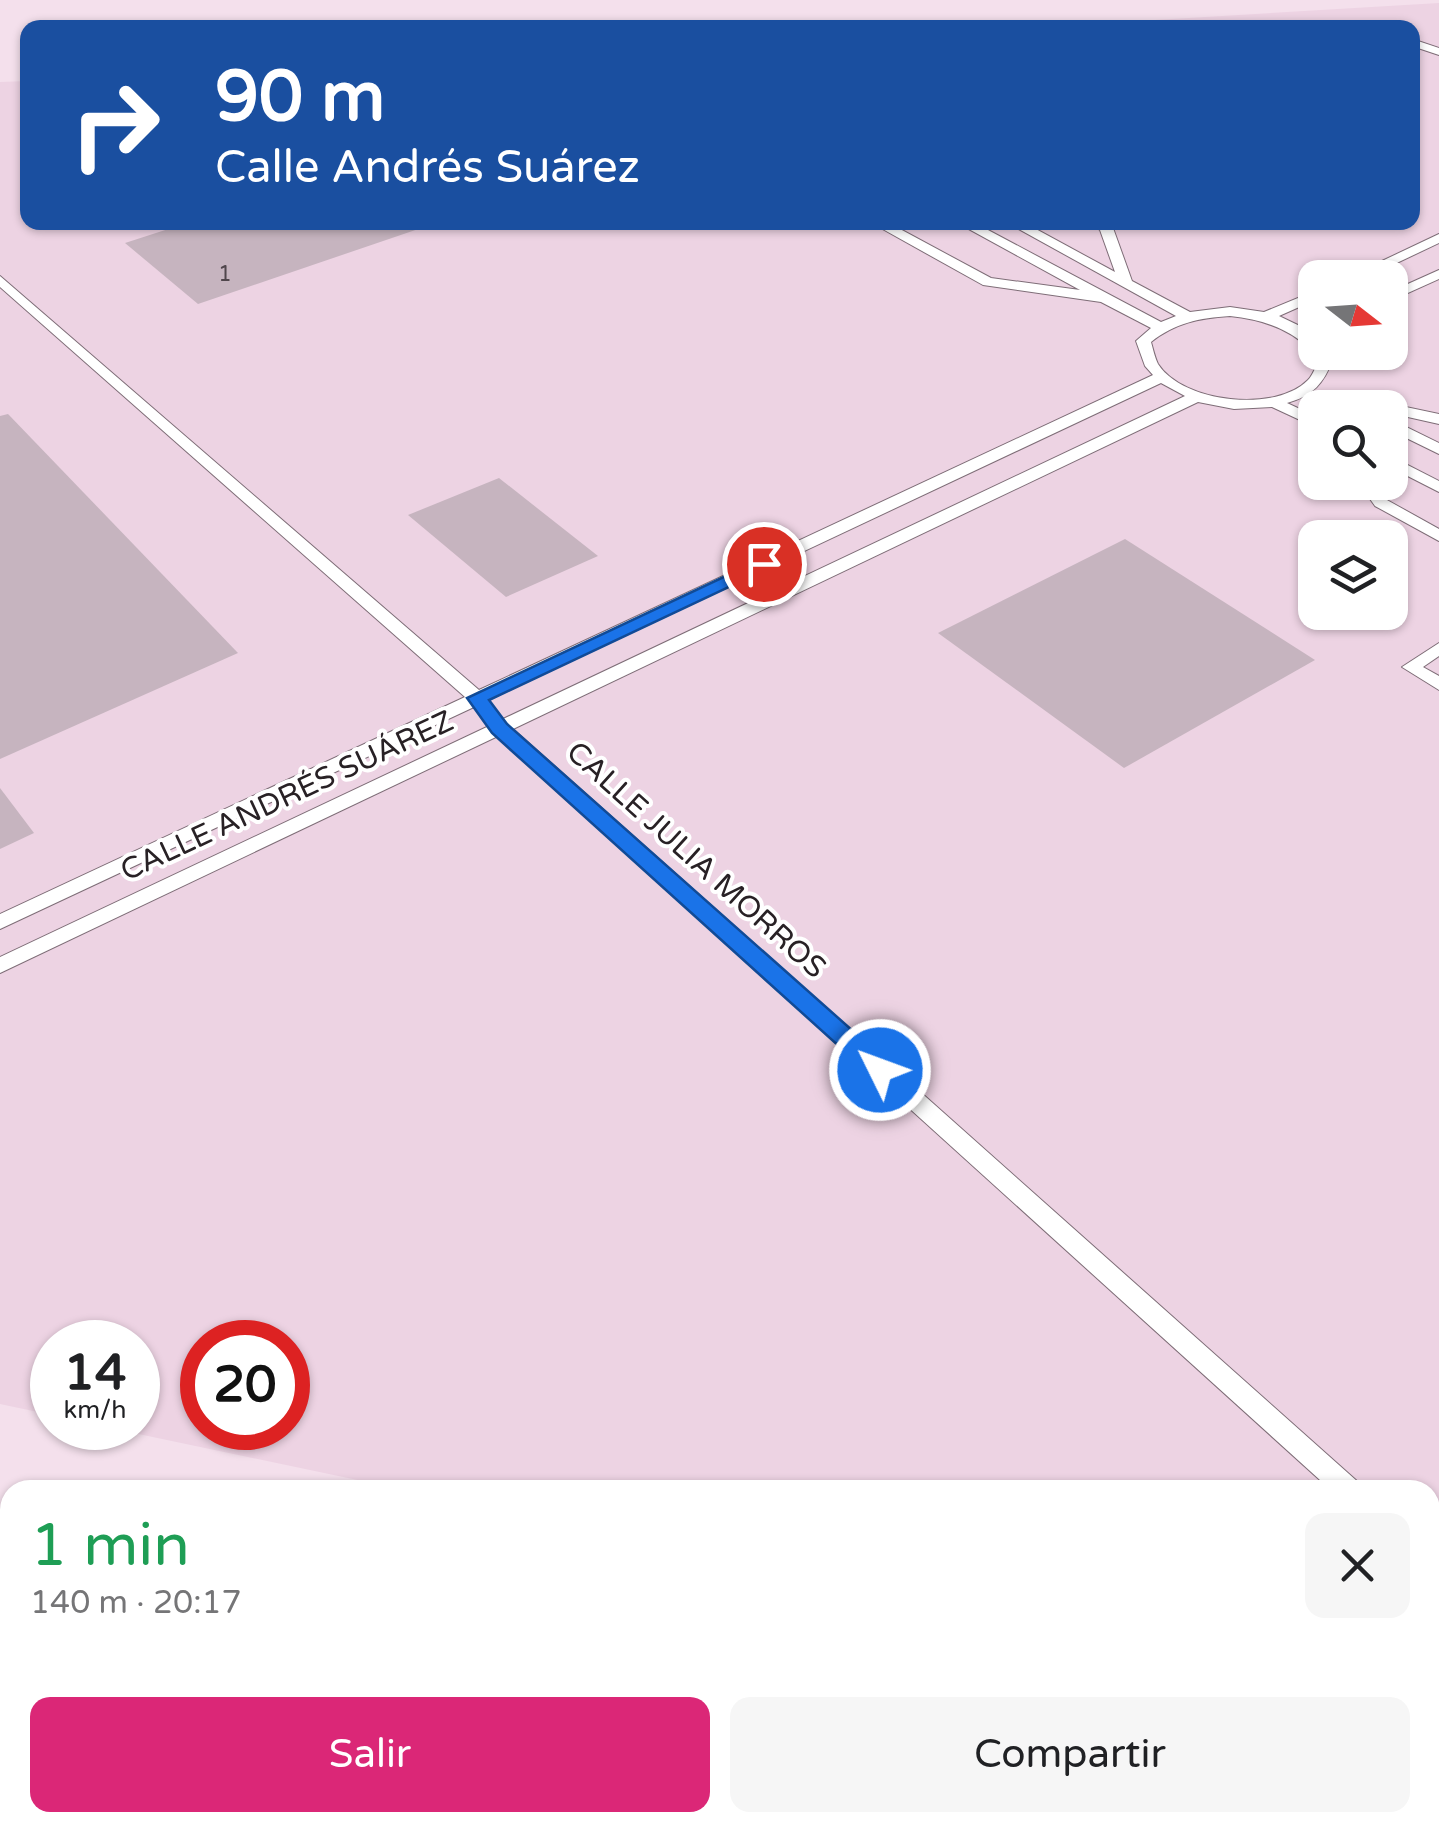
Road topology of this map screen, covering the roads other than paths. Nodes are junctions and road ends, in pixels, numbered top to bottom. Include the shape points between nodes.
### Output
1 (891, 230) edge
2 (977, 230) edge
3 (1027, 230) edge
4 (1107, 230) edge
5 (1439, 238) edge
6 (1391, 260) edge
7 (1439, 274) edge
8 (0, 280) edge
9 (1126, 283) junction
10 (1408, 289) edge
11 (1106, 298) junction
12 (1298, 302) edge
13 (1185, 314) junction
14 (1265, 317) junction
15 (1158, 326) junction
16 (1298, 332) edge
17 (1325, 370) edge
18 (1159, 378) junction
19 (1315, 387) junction
20 (1321, 390) edge
21 (1196, 397) junction
22 (1276, 403) junction
23 (1408, 412) edge
24 (1298, 414) edge
25 (1439, 419) edge
26 (1408, 434) edge
27 (1439, 450) edge
28 (1408, 471) edge
29 (1439, 487) edge
30 (1379, 500) edge
31 (1439, 536) edge
32 (1439, 648) edge
33 (1439, 684) edge
34 (477, 698) junction
35 (500, 728) junction
36 (0, 922) edge
37 (0, 966) edge
38 (1338, 1480) edge

1 - 11 lane via 988,282
2 - 11 lane
3 - 9 lane
4 - 9 lane
5 - 6 lane
7 - 10 lane
8 - 34 lane, CALLE JULIA MORROS
9 - 13 lane
11 - 15 lane
12 - 14 lane
13 - 14 lane
13 - 15 lane
14 - 16 lane
15 - 18 lane via 1143,342 1144,361
17 - 19 lane
18 - 21 lane
18 - 34 lane, CALLE ANDRÉS SUÁREZ
19 - 20 lane
19 - 22 lane
21 - 22 lane
21 - 35 lane, CALLE ANDRÉS SUÁREZ
22 - 24 lane
23 - 25 lane
26 - 27 lane
28 - 29 lane
30 - 31 lane
32 - 33 lane via 1411,667
34 - 35 lane, CALLE JULIA MORROS
34 - 36 lane, CALLE ANDRÉS SUÁREZ
35 - 37 lane, CALLE ANDRÉS SUÁREZ
35 - 38 lane, CALLE JULIA MORROS

